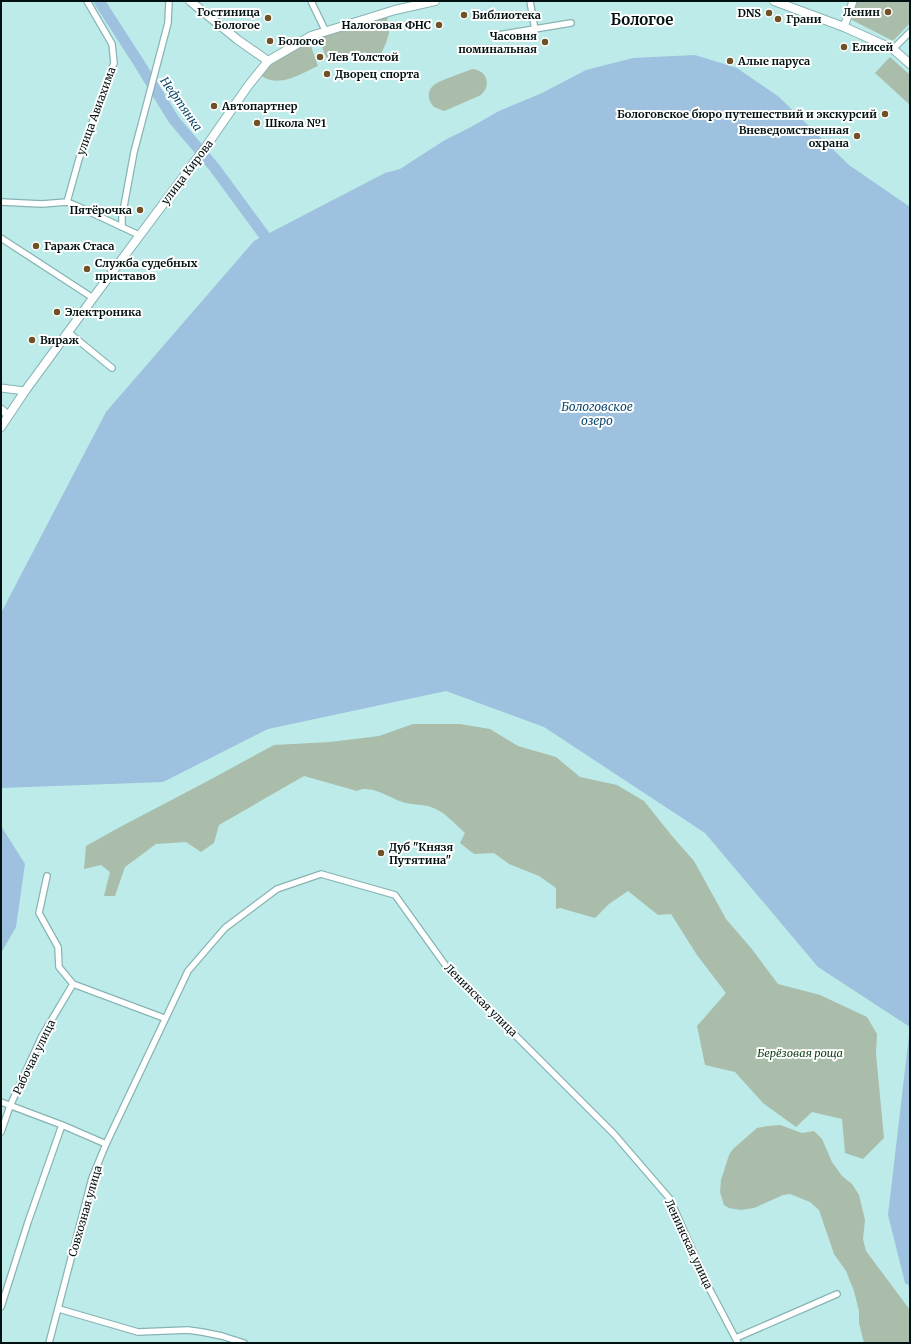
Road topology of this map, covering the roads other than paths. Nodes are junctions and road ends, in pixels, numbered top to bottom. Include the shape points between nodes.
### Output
1 (87, 1) edge
2 (169, 1) edge
3 (190, 1) edge
4 (312, 1) edge
5 (435, 1) edge
6 (530, 1) edge
7 (774, 1) edge
8 (853, 1) edge
9 (571, 24) dead end
10 (844, 27) junction
11 (535, 30) junction
12 (326, 32) junction
13 (910, 32) edge
14 (498, 36) dead end
15 (893, 49) junction
16 (268, 61) junction
17 (910, 64) edge
18 (1, 202) edge
19 (67, 202) junction
20 (122, 227) junction
21 (139, 235) junction
22 (1, 238) edge
23 (93, 298) junction
24 (68, 332) junction
25 (112, 368) dead end
26 (1, 388) edge
27 (25, 392) junction
28 (1, 409) edge
29 (8, 415) junction
30 (1, 427) edge
31 (47, 876) dead end
32 (73, 984) junction
33 (164, 1018) junction
34 (1, 1102) edge
35 (10, 1106) junction
36 (62, 1126) junction
37 (1, 1132) edge
38 (106, 1144) junction
39 (837, 1294) dead end
40 (1, 1307) edge
41 (59, 1309) junction
42 (737, 1341) edge
43 (49, 1343) edge
44 (244, 1343) edge

1 - 19 street, улица Авиахима via 112,44 114,63 79,159
2 - 20 street via 168,23 134,152
3 - 16 main road
4 - 12 street
5 - 12 main road, улица Кирова via 395,10
6 - 11 street
7 - 10 main road
8 - 10 street
9 - 11 street
10 - 15 main road
11 - 14 street
12 - 16 main road, улица Кирова via 311,36
13 - 15 street
15 - 17 main road
16 - 21 main road, улица Кирова
18 - 19 street
19 - 20 street
20 - 21 street
21 - 23 main road, улица Кирова
22 - 23 street
23 - 24 main road, улица Кирова
24 - 25 street
24 - 27 main road, улица Кирова
26 - 27 street
27 - 29 main road, улица Кирова
28 - 29 street
29 - 30 main road, улица Кирова
31 - 32 street via 39,913 58,947 59,967
32 - 33 street
32 - 35 street, Рабочая улица via 42,1036
33 - 38 street, Совхозная улица
33 - 42 street, Ленинская улица via 188,971 201,955 225,928 277,889 321,874 395,895 446,966 614,1134 670,1200 709,1288
34 - 35 street
35 - 36 street
35 - 37 street, Рабочая улица
36 - 38 street
36 - 40 street
38 - 41 street, Совхозная улица via 92,1178
39 - 42 street
41 - 43 street, Совхозная улица
41 - 44 street via 138,1332 188,1330

